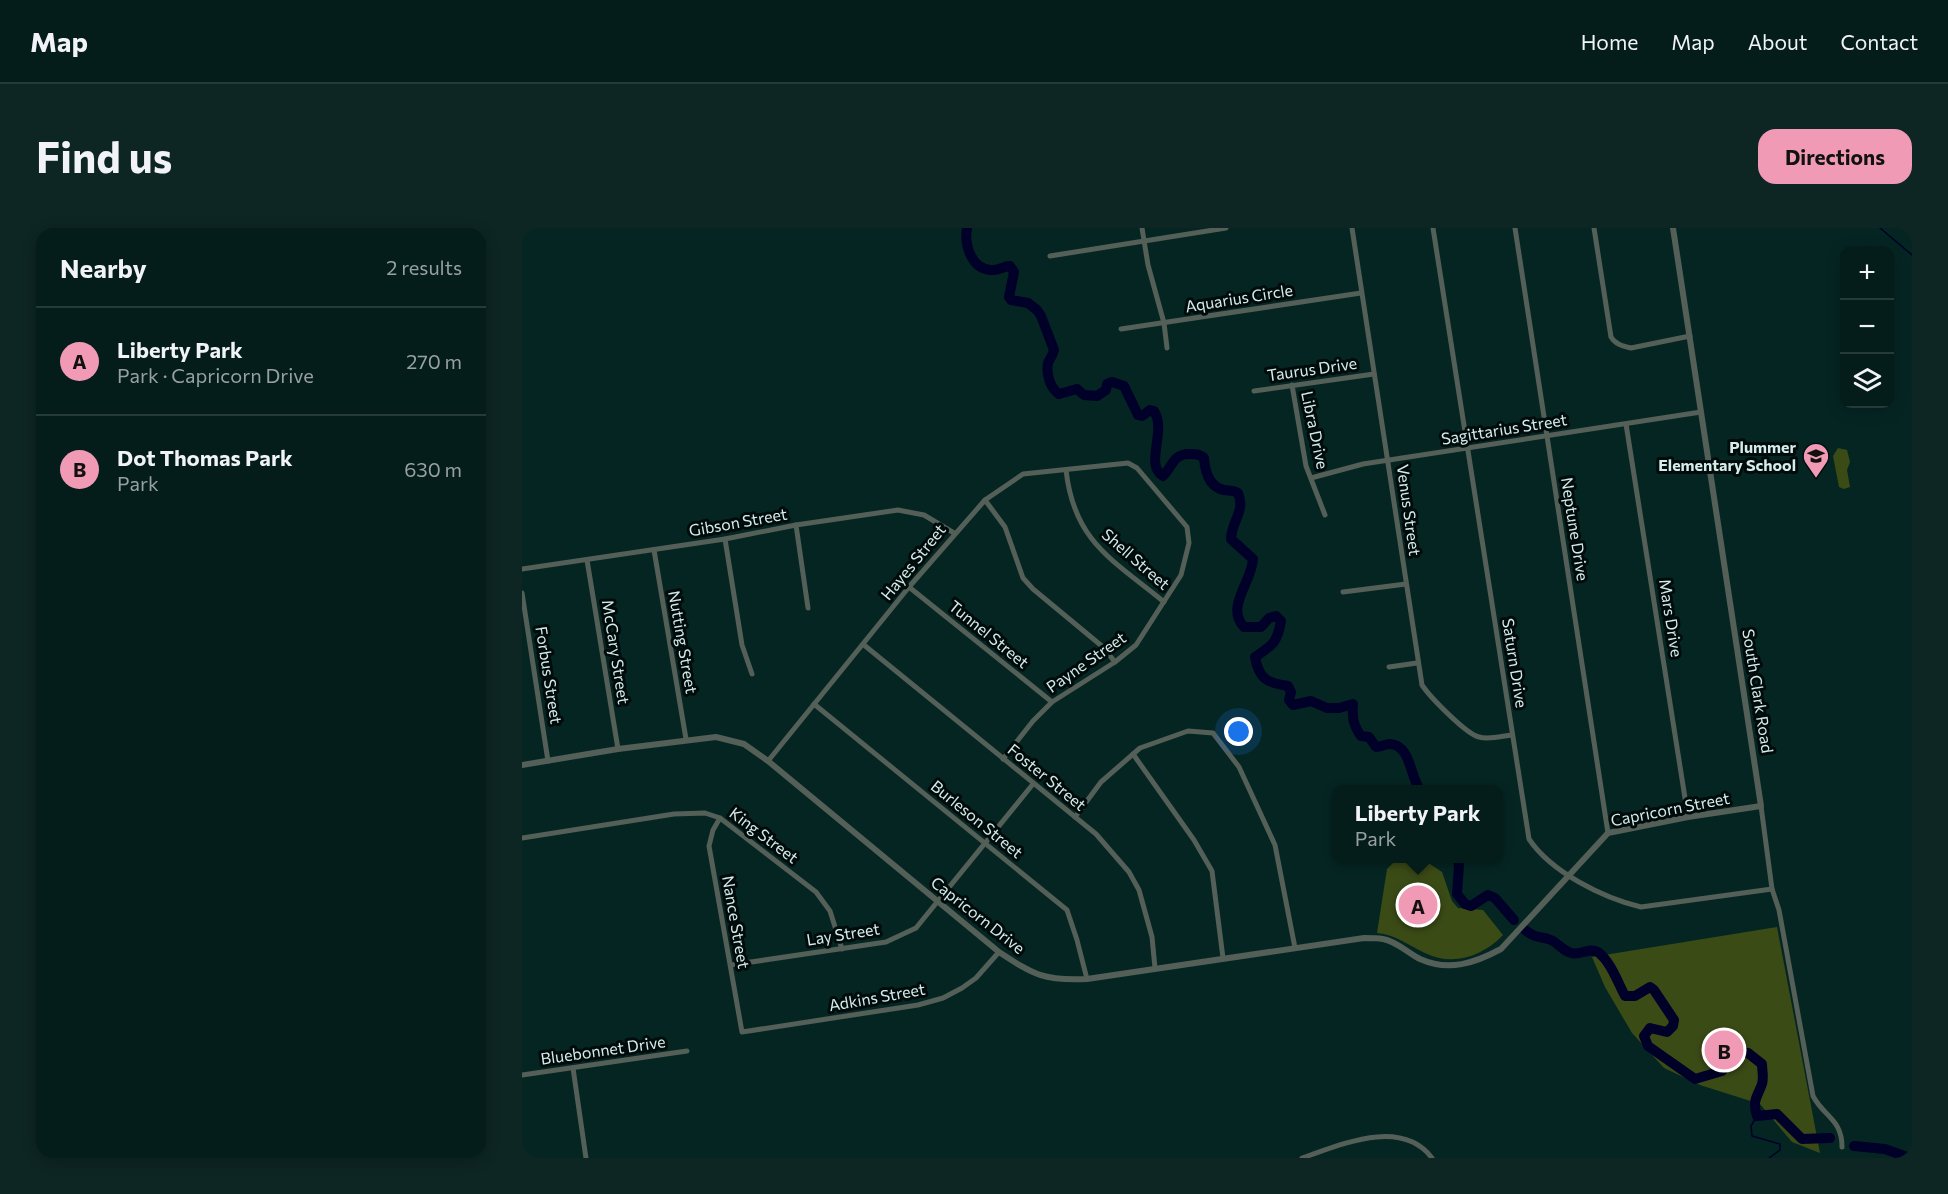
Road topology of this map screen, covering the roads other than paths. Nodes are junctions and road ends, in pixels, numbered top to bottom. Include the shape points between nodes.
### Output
1 (1142, 228) edge
2 (1226, 228) edge
3 (1352, 228) edge
4 (1432, 228) edge
5 (1515, 228) edge
6 (1594, 228) edge
7 (1673, 228) edge
8 (1143, 241) junction
9 (1050, 256) dead end
10 (1361, 293) junction
11 (1164, 323) junction
12 (1121, 329) dead end
13 (1690, 336) junction
14 (1167, 348) dead end
15 (1374, 374) junction
16 (1292, 385) junction
17 (1254, 391) dead end
18 (1701, 412) junction
19 (1626, 424) junction
20 (1548, 436) junction
21 (1468, 448) junction
22 (1388, 460) junction
23 (1128, 463) joint
24 (1066, 470) junction
25 (1311, 478) junction
26 (985, 500) junction
27 (1325, 515) dead end
28 (796, 525) junction
29 (954, 533) junction
30 (726, 539) junction
31 (654, 550) junction
32 (587, 560) junction
33 (522, 569) edge
34 (1406, 584) junction
35 (909, 587) junction
36 (1343, 592) dead end
37 (522, 593) edge
38 (1164, 602) junction
39 (808, 608) dead end
40 (864, 645) junction
41 (1115, 662) junction
42 (1417, 663) junction
43 (1389, 667) dead end
44 (752, 674) dead end
45 (1052, 702) junction
46 (814, 704) junction
47 (1512, 735) junction
48 (686, 739) junction
49 (618, 749) junction
50 (1133, 754) junction
51 (1003, 759) junction
52 (548, 761) junction
53 (768, 761) junction
54 (522, 765) edge
55 (1033, 784) junction
56 (1761, 806) junction
57 (1075, 817) junction
58 (1688, 817) junction
59 (720, 818) junction
60 (1608, 833) junction
61 (522, 838) edge
62 (986, 843) junction
63 (1568, 876) junction
64 (1772, 889) junction
65 (938, 902) junction
66 (1542, 903) joint
67 (1295, 948) junction
68 (842, 949) junction
69 (999, 952) junction
70 (1223, 958) junction
71 (731, 965) junction
72 (1155, 969) junction
73 (1087, 980) junction
74 (742, 1032) joint
75 (687, 1051) dead end
76 (573, 1068) junction
77 (522, 1075) edge
78 (1842, 1147) dead end
79 (586, 1158) edge
80 (1302, 1158) edge
81 (1432, 1158) edge

1 - 8 street
2 - 8 street
3 - 10 street, Venus Street
4 - 21 street, Saturn Drive
5 - 20 street, Neptune Drive
6 - 13 street via 1614,341 1631,348
7 - 13 street, South Clark Road
8 - 9 street
8 - 11 street
10 - 11 street, Aquarius Circle
10 - 15 street, Venus Street
11 - 12 street, Aquarius Circle
11 - 14 street
13 - 18 street, South Clark Road
15 - 16 street, Taurus Drive
15 - 22 street, Venus Street
16 - 17 street, Taurus Drive
16 - 25 street, Libra Drive
18 - 19 street, Sagittarius Street
18 - 56 street, South Clark Road
19 - 20 street, Sagittarius Street
19 - 58 street, Mars Drive
20 - 21 street, Sagittarius Street
20 - 60 street, Neptune Drive
21 - 22 street, Sagittarius Street
21 - 47 street, Saturn Drive
22 - 25 street, Sagittarius Street
22 - 34 street, Venus Street
23 - 24 street, Hayes Street
23 - 38 street, Payne Street via 1137,468 1187,527 1190,543 1181,575
24 - 26 street, Hayes Street via 1023,474
24 - 38 street, Shell Street via 1068,493 1084,529 1098,548
25 - 27 street, Libra Drive
26 - 29 street, Hayes Street
26 - 41 street via 1005,527 1023,578
28 - 29 street, Gibson Street via 898,510 924,515
28 - 30 street, Gibson Street
28 - 39 street
29 - 35 street, Hayes Street
30 - 31 street, Gibson Street
30 - 44 street via 742,645
31 - 32 street, Gibson Street
31 - 48 street, Nutting Street
32 - 33 street, Gibson Street
32 - 49 street, McCary Street
34 - 36 street
34 - 42 street, Venus Street
35 - 40 street, Hayes Street
35 - 45 street, Tunnel Street
37 - 52 street, Forbus Street
38 - 41 street, Payne Street via 1136,645
40 - 46 street, Hayes Street
40 - 51 street, Foster Street
41 - 45 street, Payne Street
42 - 43 street
42 - 47 street, Venus Street via 1429,696 1471,734 1489,738
45 - 51 street, Payne Street
46 - 53 street, Hayes Street
46 - 62 street, Burleson Street
47 - 63 street, Saturn Drive via 1529,839
48 - 49 street, Capricorn Drive
48 - 53 street, Capricorn Drive via 716,737 744,744
49 - 52 street, Capricorn Drive
50 - 57 street via 1101,782
50 - 67 street via 1188,731 1213,733 1239,767 1275,844
50 - 70 street via 1212,871
51 - 55 street, Foster Street
52 - 54 street, Capricorn Drive
53 - 65 street, Capricorn Drive
55 - 57 street, Foster Street
55 - 62 street, Lay Street
56 - 58 street, Capricorn Street
56 - 64 street, South Clark Road
57 - 72 street, Foster Street via 1130,872 1152,938
58 - 60 street, Capricorn Street
59 - 61 street, King Street via 705,813 674,814
59 - 68 street, King Street via 816,891 831,911
59 - 71 street, Nance Street via 709,846
60 - 63 street, Capricorn Street
62 - 65 street, Lay Street
62 - 73 street, Burleson Street via 1066,910
63 - 64 street, Saturn Drive via 1641,907
63 - 66 street, Capricorn Street
64 - 78 street, South Clark Road via 1813,1096 1837,1124
65 - 68 street, Lay Street via 916,928 886,942
65 - 69 street, Capricorn Drive
66 - 67 street, Capricorn Drive via 1501,949 1465,965 1422,960 1385,939 1364,938
67 - 70 street, Capricorn Drive
68 - 71 street, Lay Street
69 - 73 street, Capricorn Drive via 1032,973 1060,981
69 - 74 street, Adkins Street via 976,978 943,998
70 - 72 street, Capricorn Drive
71 - 74 street, Nance Street
72 - 73 street, Capricorn Drive
75 - 76 street, Bluebonnet Drive
76 - 77 street, Bluebonnet Drive
76 - 79 street
80 - 81 street via 1348,1142 1382,1136 1415,1144

